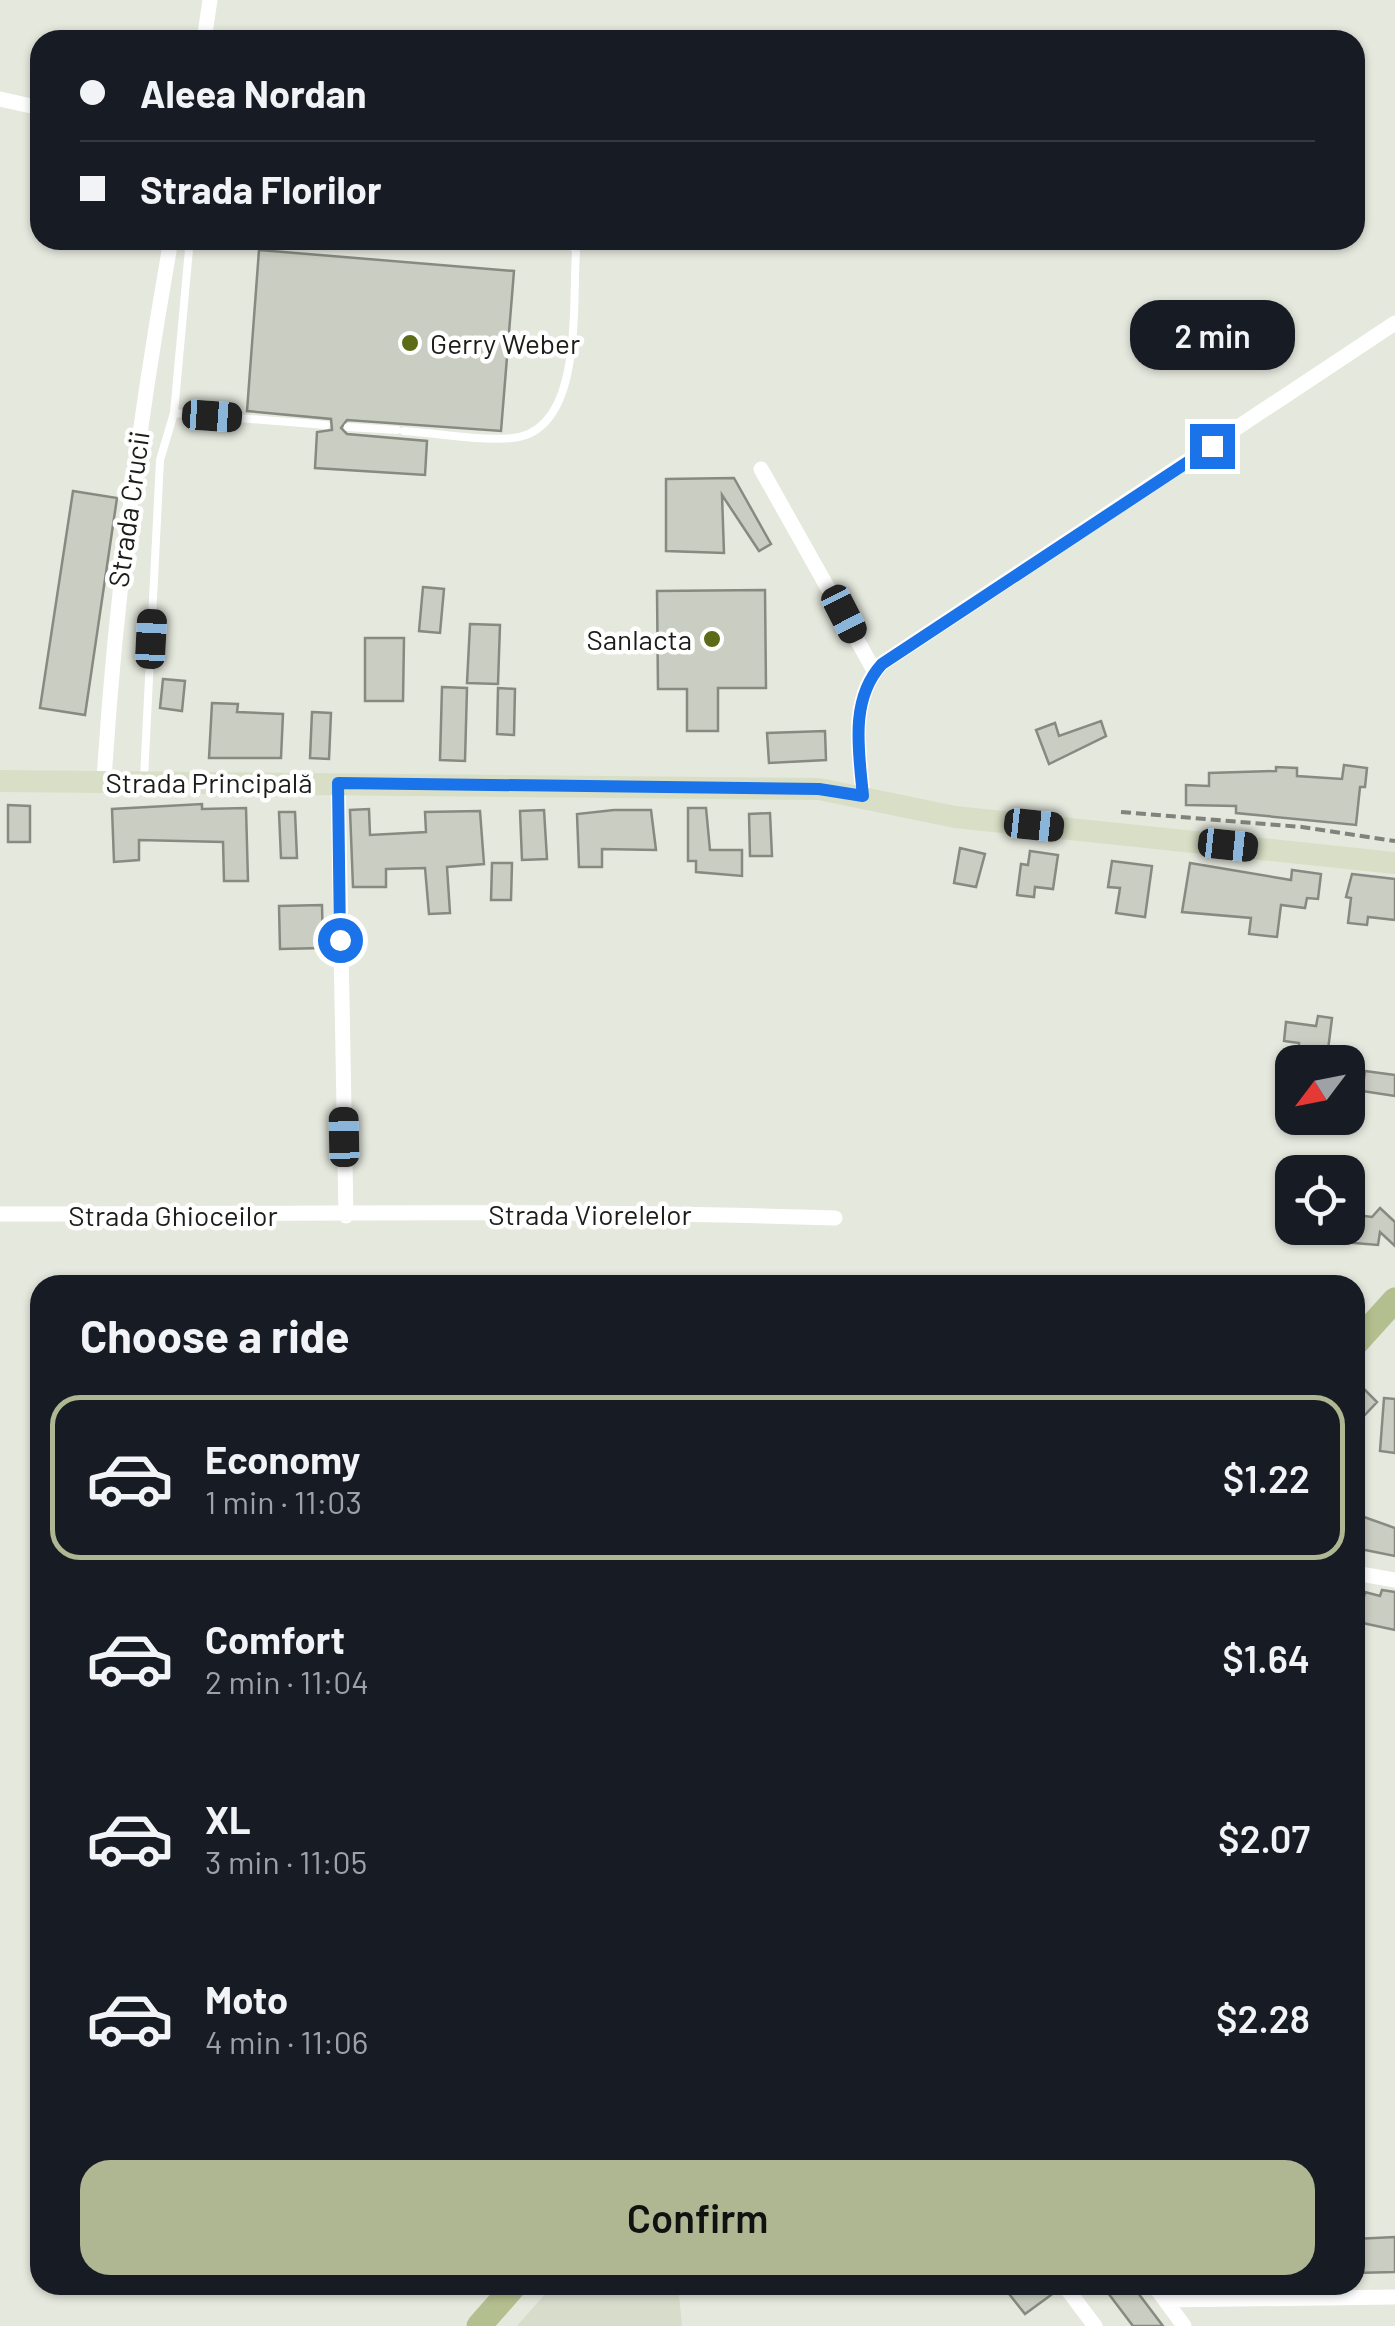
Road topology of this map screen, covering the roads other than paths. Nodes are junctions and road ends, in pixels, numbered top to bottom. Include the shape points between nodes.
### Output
1 (210, 0) edge
2 (206, 30) edge
3 (0, 99) edge
4 (30, 106) edge
5 (169, 250) edge
6 (190, 250) edge
7 (575, 250) edge
8 (1395, 322) edge
9 (174, 413) junction
10 (326, 425) dead end
11 (348, 427) dead end
12 (761, 469) dead end
13 (875, 672) junction
14 (0, 781) edge
15 (104, 781) junction
16 (143, 782) junction
17 (338, 783) junction
18 (863, 796) junction
19 (1395, 863) edge
20 (0, 1214) edge
21 (346, 1216) junction
22 (834, 1218) dead end
23 (1395, 1300) edge
24 (1365, 1333) edge
25 (1365, 1575) edge
26 (1395, 1580) edge
27 (506, 2295) edge
28 (1072, 2295) edge
29 (1161, 2295) edge
30 (1259, 2295) edge
31 (1356, 2295) edge
32 (1395, 2298) edge
33 (1165, 2300) junction
34 (479, 2326) edge
35 (1095, 2326) edge
36 (1184, 2326) edge

1 - 2 street
3 - 4 street
5 - 15 street, Strada Crucii via 116,600
6 - 9 lane
7 - 11 lane via 565,392 555,415 536,432 512,438
8 - 13 street
9 - 10 lane
9 - 16 lane via 160,460
12 - 13 street
13 - 18 street via 864,690 858,729
14 - 15 street, Strada Principală
15 - 16 street, Strada Principală
16 - 17 street, Strada Principală
17 - 18 street, Strada Principală via 819,789
17 - 21 street
18 - 19 street, Strada Principală via 956,817
20 - 21 street, Strada Ghioceilor
21 - 22 street, Strada Viorelelor via 597,1211
23 - 24 main road
25 - 26 street
27 - 34 main road
28 - 35 street
29 - 33 street
30 - 33 street
31 - 32 street
33 - 36 street

